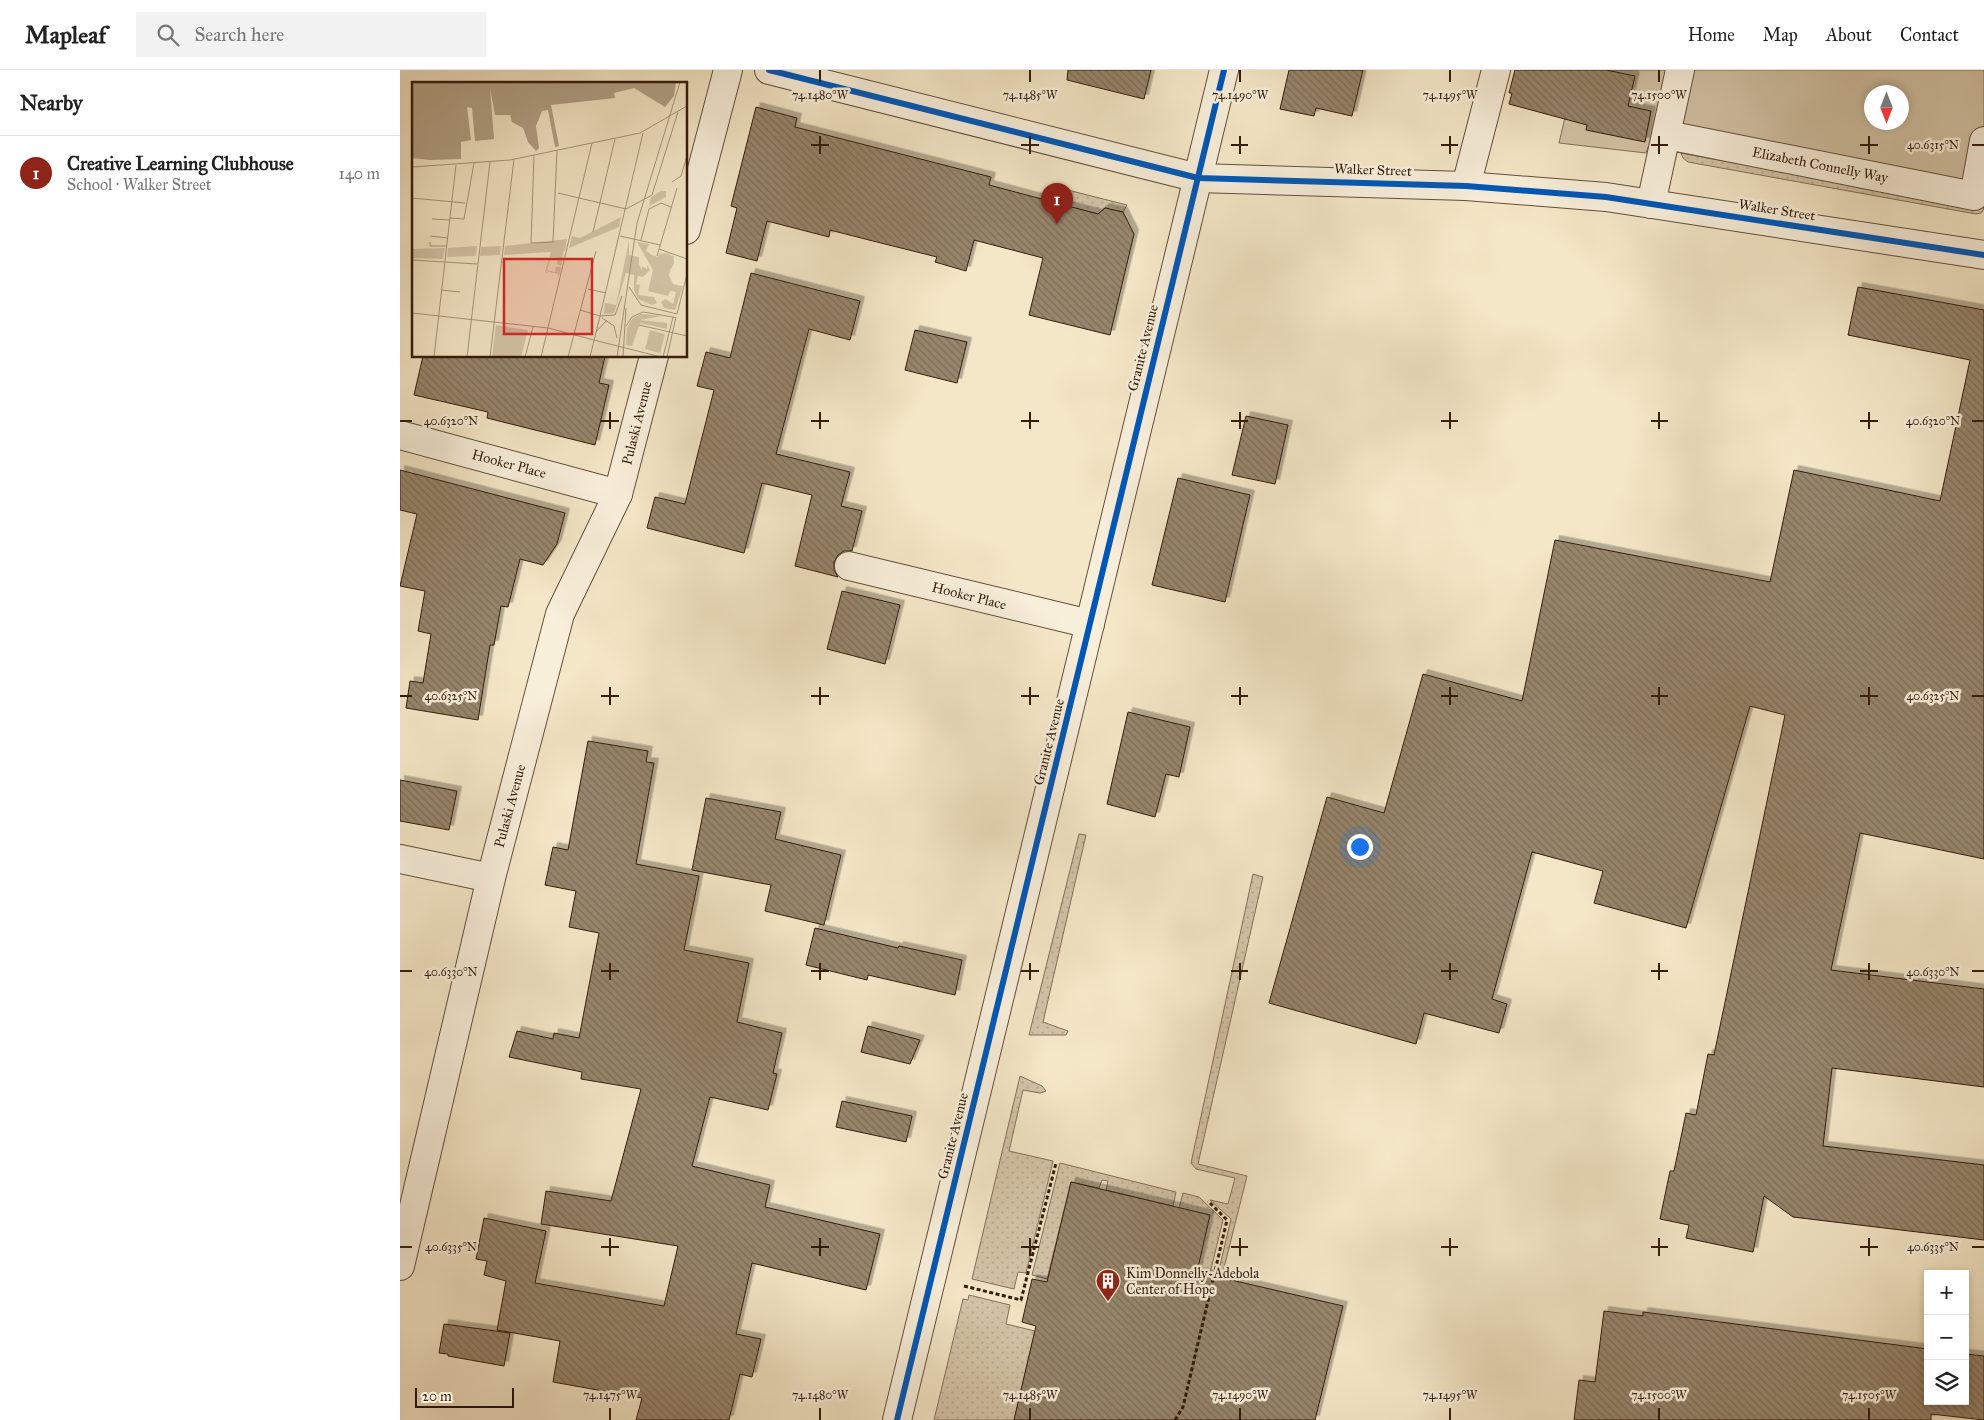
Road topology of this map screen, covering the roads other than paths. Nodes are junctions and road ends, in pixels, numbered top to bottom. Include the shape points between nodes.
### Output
1 (728, 70) edge
2 (769, 70) edge
3 (1224, 70) edge
4 (1496, 70) edge
5 (1680, 70) edge
6 (1667, 135) junction
7 (1984, 141) edge
8 (1198, 178) junction
9 (1466, 186) junction
10 (1651, 204) junction
11 (688, 222) edge
12 (1984, 254) edge
13 (653, 358) edge
14 (400, 435) edge
15 (618, 494) junction
16 (849, 566) dead end
17 (1090, 624) junction
18 (400, 859) edge
19 (492, 878) junction
20 (400, 1266) edge
21 (897, 1420) edge

1 - 11 street
2 - 8 street, Walker Street
3 - 8 street, Granite Avenue
4 - 9 street
5 - 6 street
6 - 7 street, Elizabeth Connelly Way via 1974,196
6 - 10 street
8 - 9 street, Walker Street
8 - 17 street, Granite Avenue
9 - 10 street, Walker Street via 1606,197
10 - 12 street, Walker Street
13 - 15 street, Pulaski Avenue
14 - 15 street, Hooker Place
15 - 19 street, Pulaski Avenue via 560,614
16 - 17 street, Hooker Place
17 - 21 street, Granite Avenue
18 - 19 street
19 - 20 street, Pulaski Avenue

